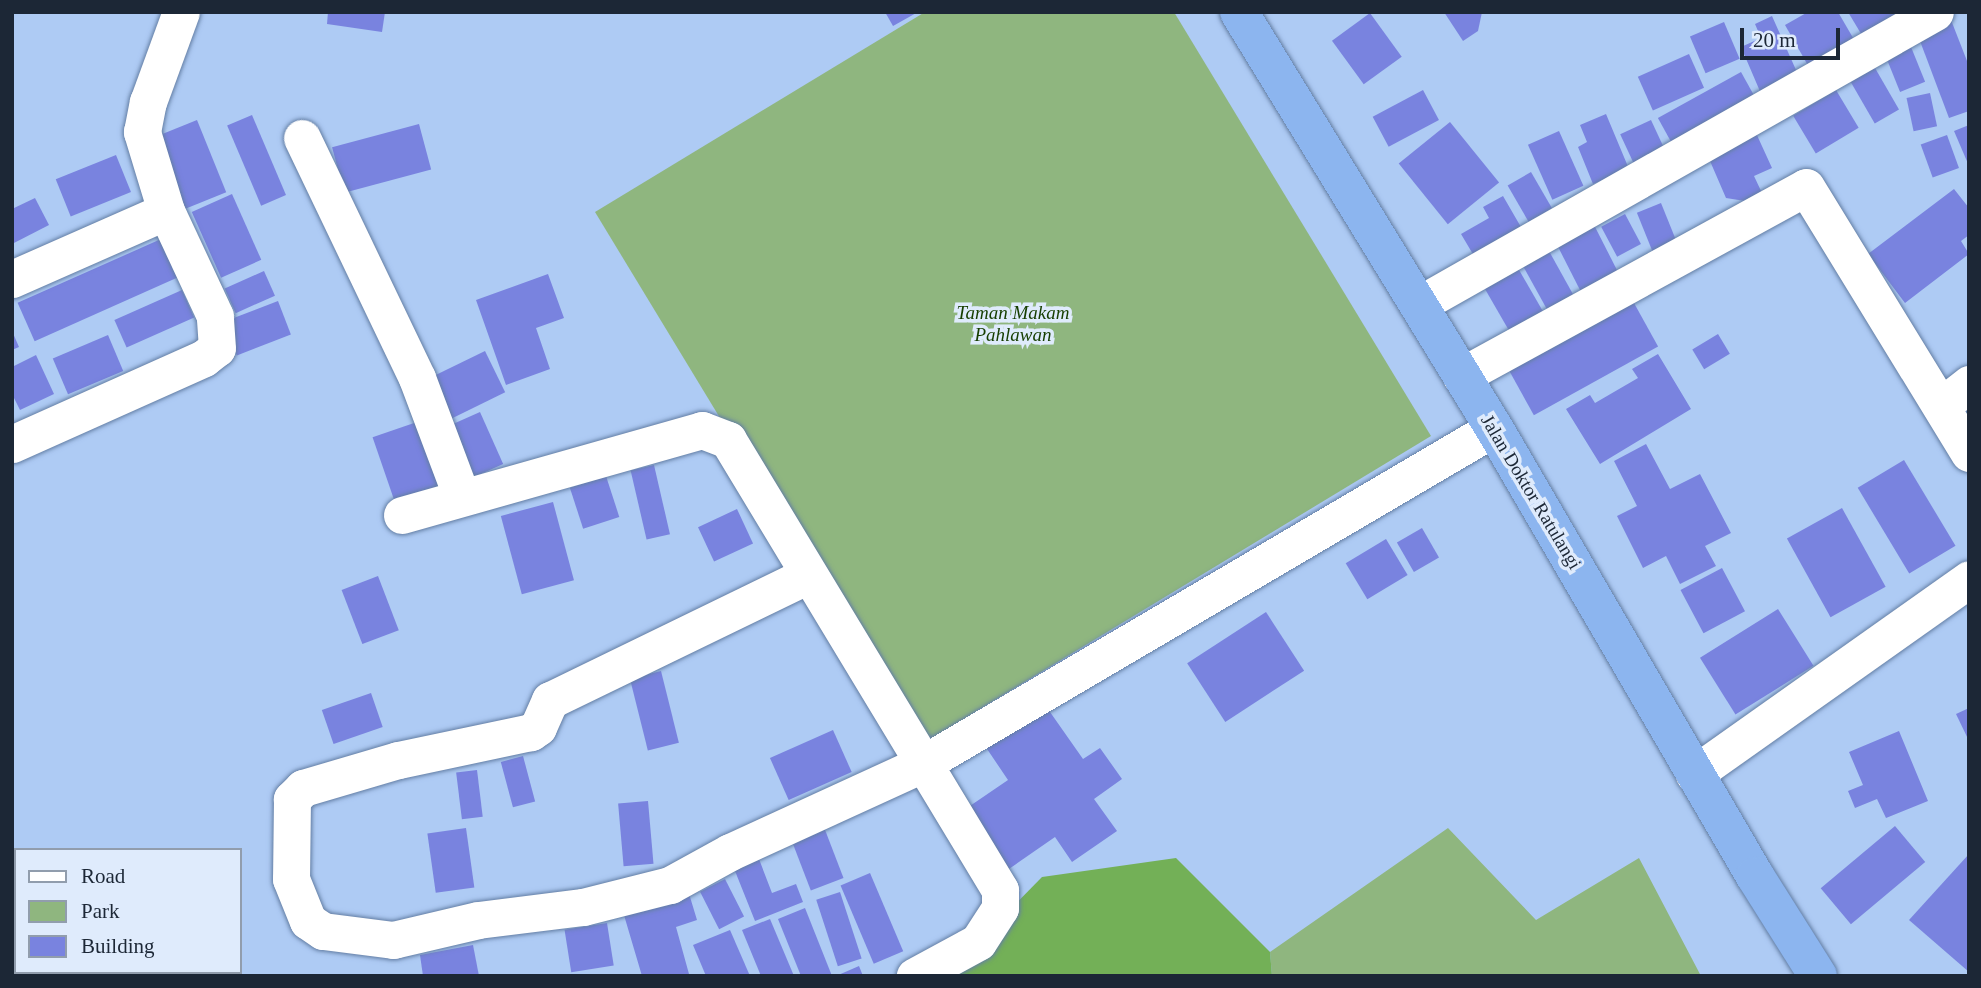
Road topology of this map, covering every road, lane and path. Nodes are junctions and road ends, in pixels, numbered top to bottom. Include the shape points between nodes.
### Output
1 (181, 12) edge
2 (1240, 12) edge
3 (1935, 12) edge
4 (302, 138) dead end
5 (166, 211) junction
6 (12, 279) edge
7 (1418, 305) junction
8 (1461, 376) junction
9 (1955, 395) edge
10 (1494, 428) junction
11 (12, 444) edge
12 (1969, 453) edge
13 (461, 495) junction
14 (401, 515) dead end
15 (808, 575) junction
16 (1969, 579) edge
17 (924, 763) junction
18 (1694, 774) junction
19 (915, 976) edge
20 (1818, 976) edge

1 - 5 street via 148,102 142,132
2 - 7 highway, Jalan Doktor Ratulangi
3 - 7 street
4 - 13 street via 417,378
5 - 6 street
5 - 11 street via 215,316 217,348 204,358
7 - 8 highway, Jalan Doktor Ratulangi
8 - 9 street via 1806,187
8 - 10 highway, Jalan Doktor Ratulangi
9 - 12 street
10 - 17 street
10 - 18 highway, Jalan Doktor Ratulangi
13 - 14 street
13 - 15 street via 702,430 717,433 728,440
15 - 17 street
15 - 17 street via 550,700 531,732 398,760 303,788 292,799 291,879 308,921 323,931 393,940 478,920 583,907 652,891
16 - 18 street
17 - 19 street via 1000,890 1000,908 978,943
18 - 20 highway, Jalan Doktor Ratulangi

